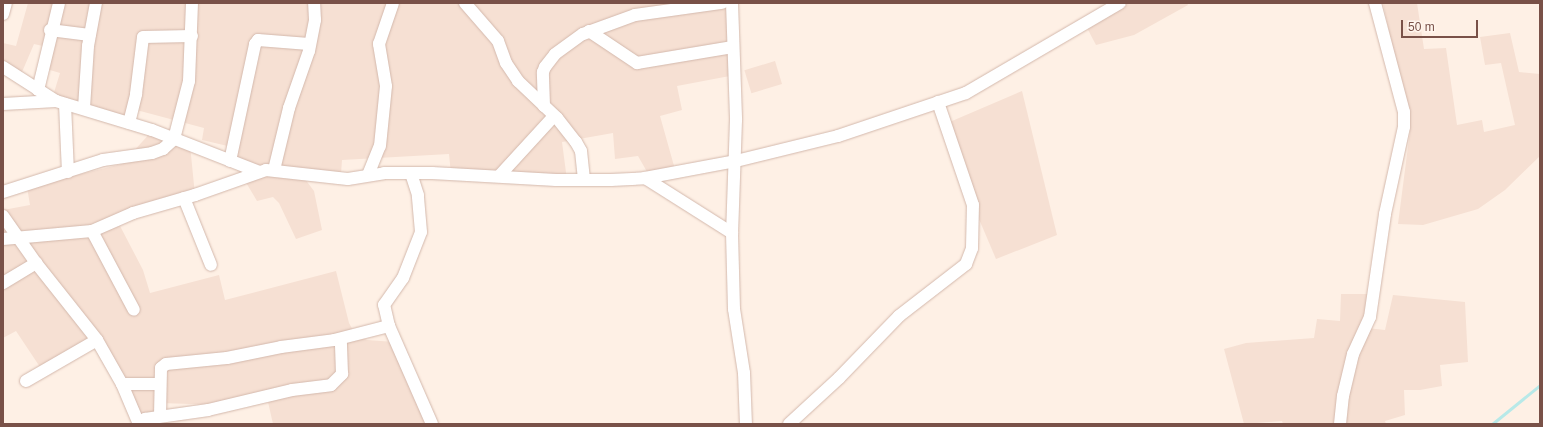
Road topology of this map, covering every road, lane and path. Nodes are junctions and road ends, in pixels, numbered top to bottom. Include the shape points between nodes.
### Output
1 (6, 3) edge
2 (59, 3) edge
3 (96, 3) edge
4 (192, 3) edge
5 (314, 3) edge
6 (393, 3) edge
7 (465, 3) edge
8 (722, 3) edge
9 (732, 3) edge
10 (1120, 3) edge
11 (1375, 3) edge
12 (3, 14) edge
13 (50, 30) junction
14 (589, 31) junction
15 (90, 35) junction
16 (192, 36) junction
17 (309, 44) junction
18 (733, 47) junction
19 (3, 67) edge
20 (38, 90) junction
21 (60, 102) junction
22 (938, 102) junction
23 (3, 104) edge
24 (544, 106) junction
25 (84, 108) junction
26 (554, 116) junction
27 (128, 123) junction
28 (174, 139) junction
29 (230, 161) junction
30 (736, 161) junction
31 (274, 170) junction
32 (68, 172) junction
33 (259, 172) junction
34 (411, 173) junction
35 (368, 175) junction
36 (500, 175) junction
37 (645, 178) junction
38 (584, 179) junction
39 (3, 192) edge
40 (184, 198) junction
41 (3, 216) edge
42 (92, 231) junction
43 (732, 234) junction
44 (3, 239) edge
45 (19, 239) junction
46 (36, 263) junction
47 (211, 265) dead end
48 (3, 283) edge
49 (134, 310) dead end
50 (389, 326) junction
51 (341, 339) junction
52 (98, 340) junction
53 (26, 381) dead end
54 (122, 384) junction
55 (159, 384) junction
56 (160, 416) junction
57 (189, 418) edge
58 (139, 423) edge
59 (432, 424) edge
60 (746, 424) edge
61 (789, 424) edge
62 (1340, 424) edge

1 - 12 street
2 - 13 street
3 - 15 street
4 - 16 street
5 - 17 street via 315,20
6 - 35 street via 379,44 386,86 380,146
7 - 24 street via 498,41 506,63 518,81
8 - 14 street via 635,15
9 - 18 street
10 - 22 street via 966,93
11 - 62 street via 1404,112 1404,127 1385,214 1370,316 1353,354 1343,396
13 - 15 street
13 - 20 street
14 - 18 street via 637,63
14 - 24 street via 555,54 547,63 543,72 546,88
15 - 25 street
16 - 27 street via 143,37 136,94
16 - 28 street via 189,81
17 - 29 street via 258,40 255,44
17 - 31 street via 289,108
18 - 30 street
19 - 20 street
20 - 21 street
21 - 23 street
21 - 25 street
21 - 32 street
22 - 30 street via 838,136
22 - 61 street via 973,205 972,248 966,264 899,316 839,378
24 - 26 street
25 - 27 street
26 - 36 street
26 - 38 street via 568,130 581,151
27 - 28 street
28 - 29 street
28 - 32 street via 163,149 152,153 103,160
29 - 33 street
30 - 37 street
30 - 43 street
31 - 33 street
31 - 35 street via 348,179
32 - 39 street
33 - 40 street
34 - 35 street
34 - 36 street
34 - 50 street via 418,195 421,232 403,278 384,305
36 - 38 street
37 - 38 street
37 - 43 street
40 - 42 street via 133,213
40 - 47 street
41 - 45 street
42 - 45 street
42 - 49 street
43 - 60 street via 734,309 744,373
44 - 45 street
45 - 46 street
46 - 48 street
46 - 52 street
50 - 51 street
50 - 59 street
51 - 55 street via 199,363 166,364 161,368
51 - 57 street via 342,374 330,385 310,387
52 - 53 street
52 - 54 street
54 - 55 street
54 - 58 street
55 - 56 street
56 - 57 street
56 - 58 street

